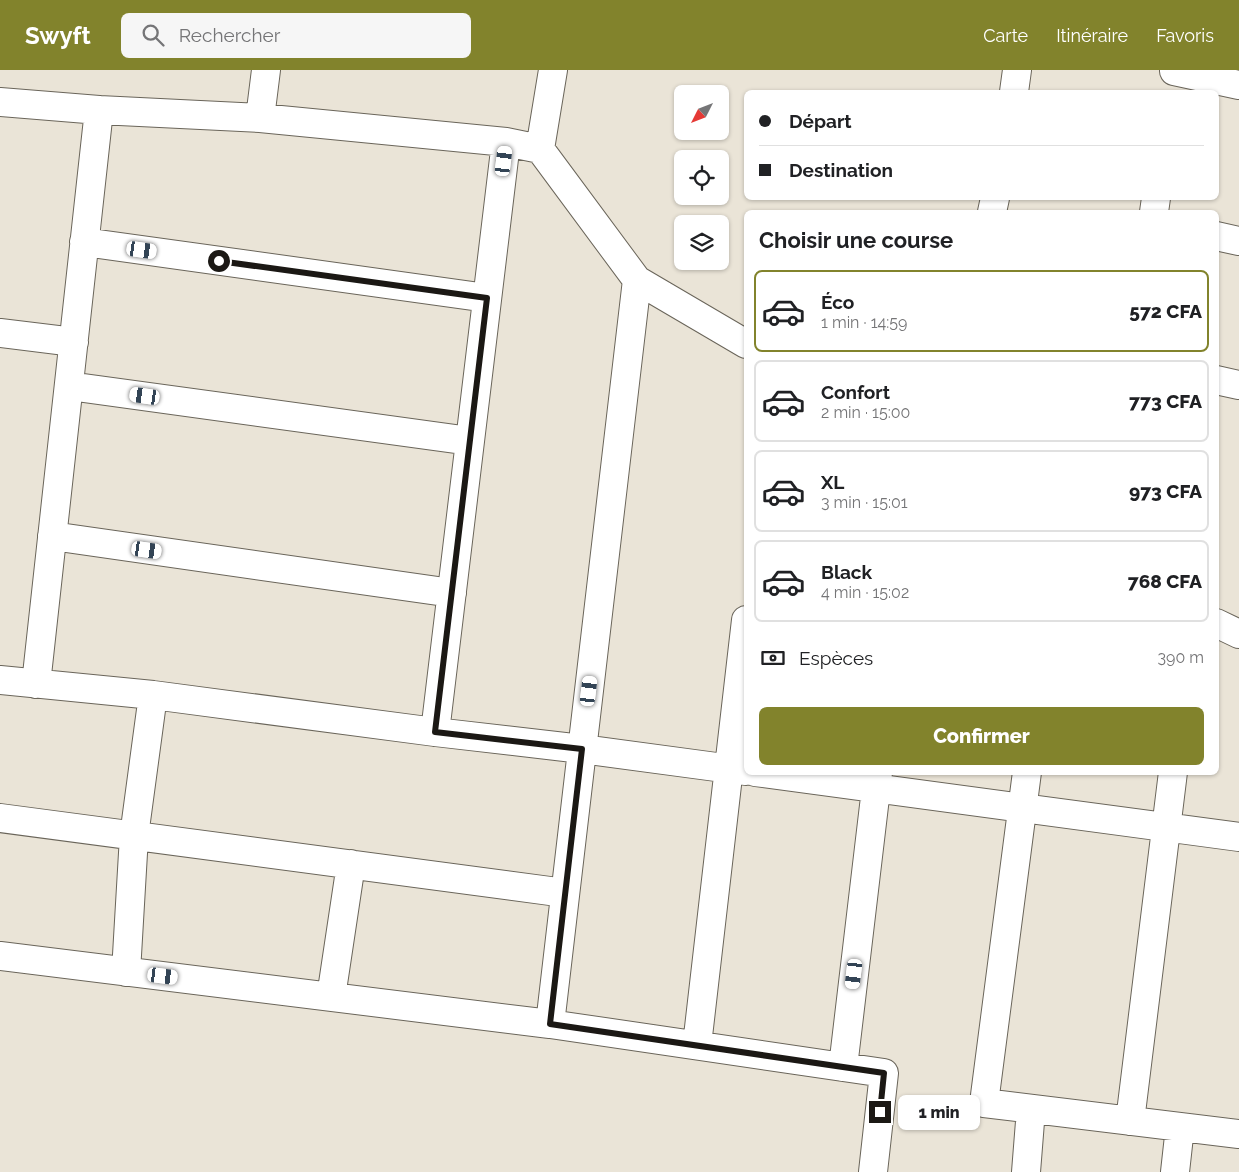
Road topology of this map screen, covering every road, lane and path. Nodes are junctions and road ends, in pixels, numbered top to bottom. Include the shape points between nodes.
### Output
1 (266, 70) edge
2 (554, 70) edge
3 (1018, 70) edge
4 (1173, 78) edge
5 (1239, 85) edge
6 (1014, 90) edge
7 (0, 102) edge
8 (99, 110) junction
9 (260, 118) junction
10 (506, 142) junction
11 (540, 149) junction
12 (1219, 237) edge
13 (1239, 241) edge
14 (84, 242) junction
15 (637, 280) junction
16 (487, 298) junction
17 (0, 333) edge
18 (74, 342) junction
19 (744, 343) edge
20 (1219, 381) edge
21 (1239, 385) edge
22 (69, 386) junction
23 (470, 441) junction
24 (52, 536) junction
25 (452, 593) junction
26 (1219, 624) edge
27 (1239, 634) edge
28 (0, 680) edge
29 (36, 684) junction
30 (153, 695) junction
31 (435, 732) junction
32 (582, 749) junction
33 (744, 771) edge
34 (797, 775) edge
35 (1027, 775) edge
36 (1173, 775) edge
37 (877, 781) edge
38 (1022, 808) junction
39 (0, 818) edge
40 (1167, 827) junction
41 (134, 836) junction
42 (1239, 837) edge
43 (351, 864) junction
44 (565, 893) junction
45 (0, 956) edge
46 (126, 972) junction
47 (331, 997) junction
48 (550, 1024) junction
49 (697, 1045) junction
50 (843, 1067) junction
51 (1031, 1109) junction
52 (1130, 1121) junction
53 (1180, 1127) junction
54 (1239, 1134) edge
55 (873, 1172) edge
56 (1026, 1172) edge
57 (1175, 1172) edge

1 - 9 street
2 - 11 street
3 - 6 street
4 - 5 street
7 - 8 street
8 - 9 street
8 - 14 street
9 - 10 street
10 - 11 street
10 - 16 street
11 - 15 street
12 - 13 street
14 - 16 street
14 - 18 street
15 - 19 street
15 - 32 street
16 - 23 street
17 - 18 street
18 - 22 street
20 - 21 street
22 - 23 street
22 - 24 street
23 - 25 street
24 - 25 street
24 - 29 street
25 - 31 street
26 - 27 street
28 - 29 street
29 - 30 street
30 - 31 street
30 - 41 street
31 - 32 street
32 - 33 street
32 - 44 street
33 - 49 street
34 - 37 street
35 - 38 street
36 - 40 street
37 - 38 street
37 - 50 street
38 - 40 street
38 - 51 street via 984,1103
39 - 41 street
40 - 42 street
40 - 52 street
41 - 43 street
41 - 46 street
43 - 44 street
43 - 47 street
44 - 48 street
45 - 46 street
46 - 47 street
47 - 48 street
48 - 49 street
49 - 50 street
50 - 55 street via 884,1073
51 - 52 street
51 - 56 street
52 - 53 street
53 - 54 street
53 - 57 street

